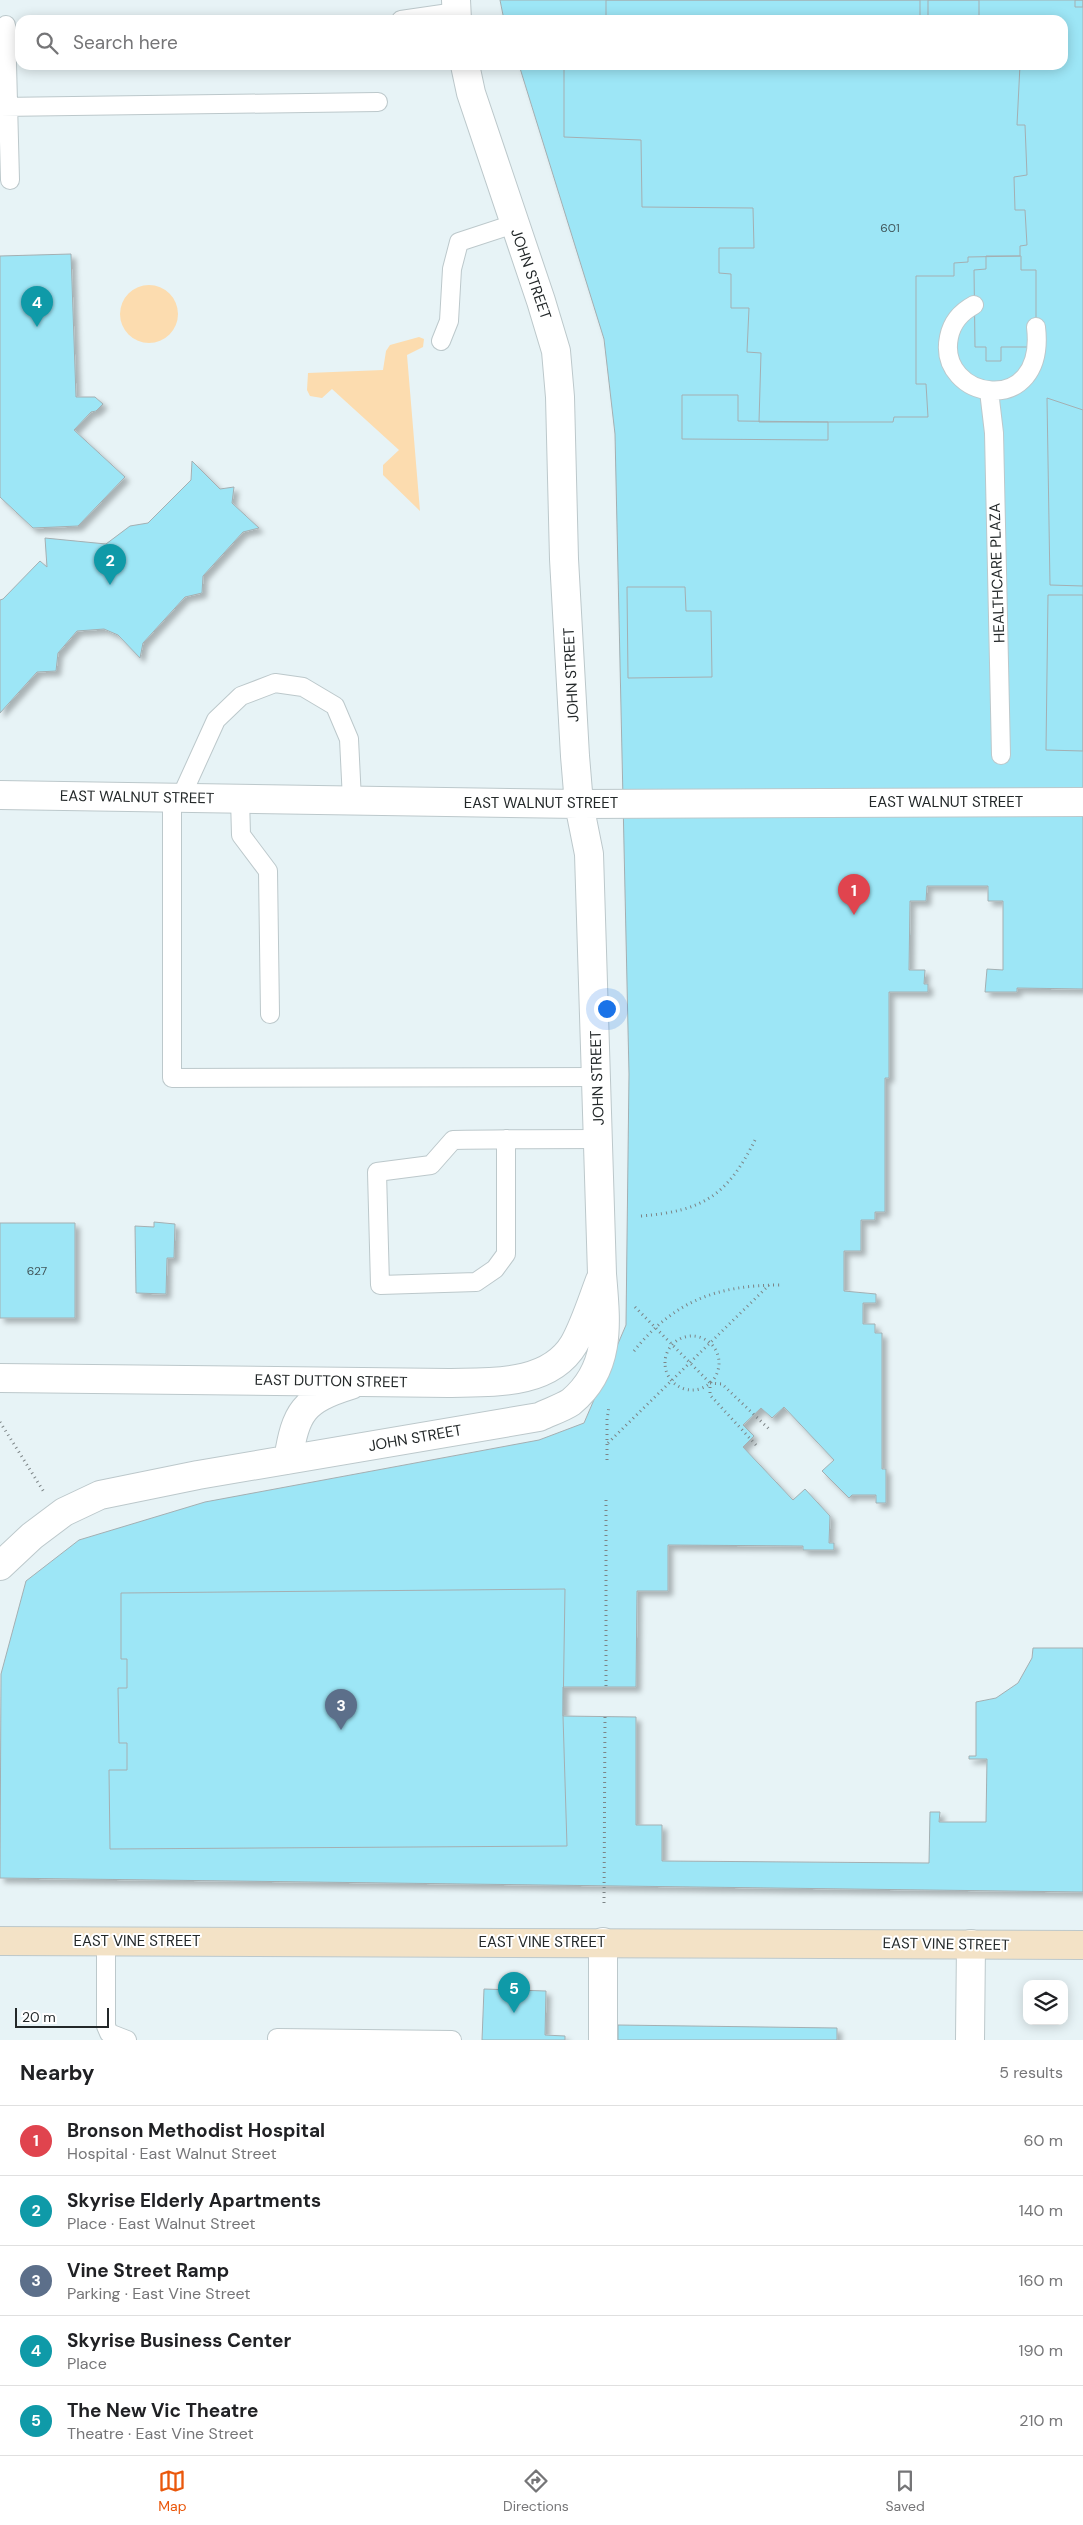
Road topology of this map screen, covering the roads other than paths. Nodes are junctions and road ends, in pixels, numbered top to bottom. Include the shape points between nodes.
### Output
1 (456, 11) edge
2 (432, 15) edge
3 (6, 25) dead end
4 (466, 70) edge
5 (378, 102) dead end
6 (4, 107) edge
7 (10, 180) dead end
8 (514, 224) junction
9 (974, 305) dead end
10 (1036, 327) dead end
11 (441, 341) dead end
12 (988, 391) junction
13 (1001, 755) dead end
14 (0, 795) edge
15 (176, 797) junction
16 (240, 798) junction
17 (352, 800) junction
18 (1083, 802) edge
19 (580, 804) junction
20 (270, 1014) dead end
21 (596, 1077) junction
22 (506, 1139) junction
23 (598, 1139) junction
24 (602, 1274) junction
25 (0, 1378) edge
26 (367, 1381) junction
27 (288, 1460) junction
28 (0, 1566) edge
29 (0, 1941) edge
30 (106, 1941) junction
31 (603, 1942) junction
32 (971, 1944) junction
33 (1083, 1945) edge
34 (277, 2038) dead end
35 (127, 2040) edge
36 (452, 2040) edge
37 (603, 2040) edge
38 (970, 2040) edge

1 - 2 lane
3 - 6 lane
4 - 8 street, JOHN STREET
5 - 6 lane
6 - 7 lane
8 - 11 lane via 458,242 452,269 449,321
8 - 19 street, JOHN STREET via 556,351 564,559
9 - 12 lane via 956,319 950,331 949,357 962,379 973,387
10 - 12 lane via 1036,358 1030,372 1004,390
12 - 13 lane, HEALTHCARE PLAZA via 994,433
14 - 15 street, EAST WALNUT STREET
15 - 16 street, EAST WALNUT STREET
15 - 17 lane via 216,720 241,696 275,683 303,687 335,706 349,739
15 - 21 lane via 172,1078
16 - 17 street, EAST WALNUT STREET
16 - 20 lane via 241,836 268,871
17 - 19 street, EAST WALNUT STREET
18 - 19 street, EAST WALNUT STREET
19 - 21 street, JOHN STREET via 589,854
21 - 23 street, JOHN STREET
22 - 22 lane via 453,1140 431,1165 377,1172 380,1285 476,1282 496,1268 506,1254
22 - 23 lane
23 - 24 street, JOHN STREET
24 - 26 street, EAST DUTTON STREET via 574,1344 558,1362 541,1373 492,1382
24 - 27 street, JOHN STREET via 606,1318 602,1355 593,1378 570,1403 539,1417
25 - 26 street, EAST DUTTON STREET
26 - 27 street via 326,1393 311,1403 293,1429
27 - 28 street, JOHN STREET via 100,1495 64,1512
29 - 30 street, EAST VINE STREET
30 - 31 street, EAST VINE STREET
30 - 35 lane via 106,2026 109,2033
31 - 32 street, EAST VINE STREET
31 - 37 street
32 - 33 street, EAST VINE STREET
32 - 38 street
34 - 36 lane

